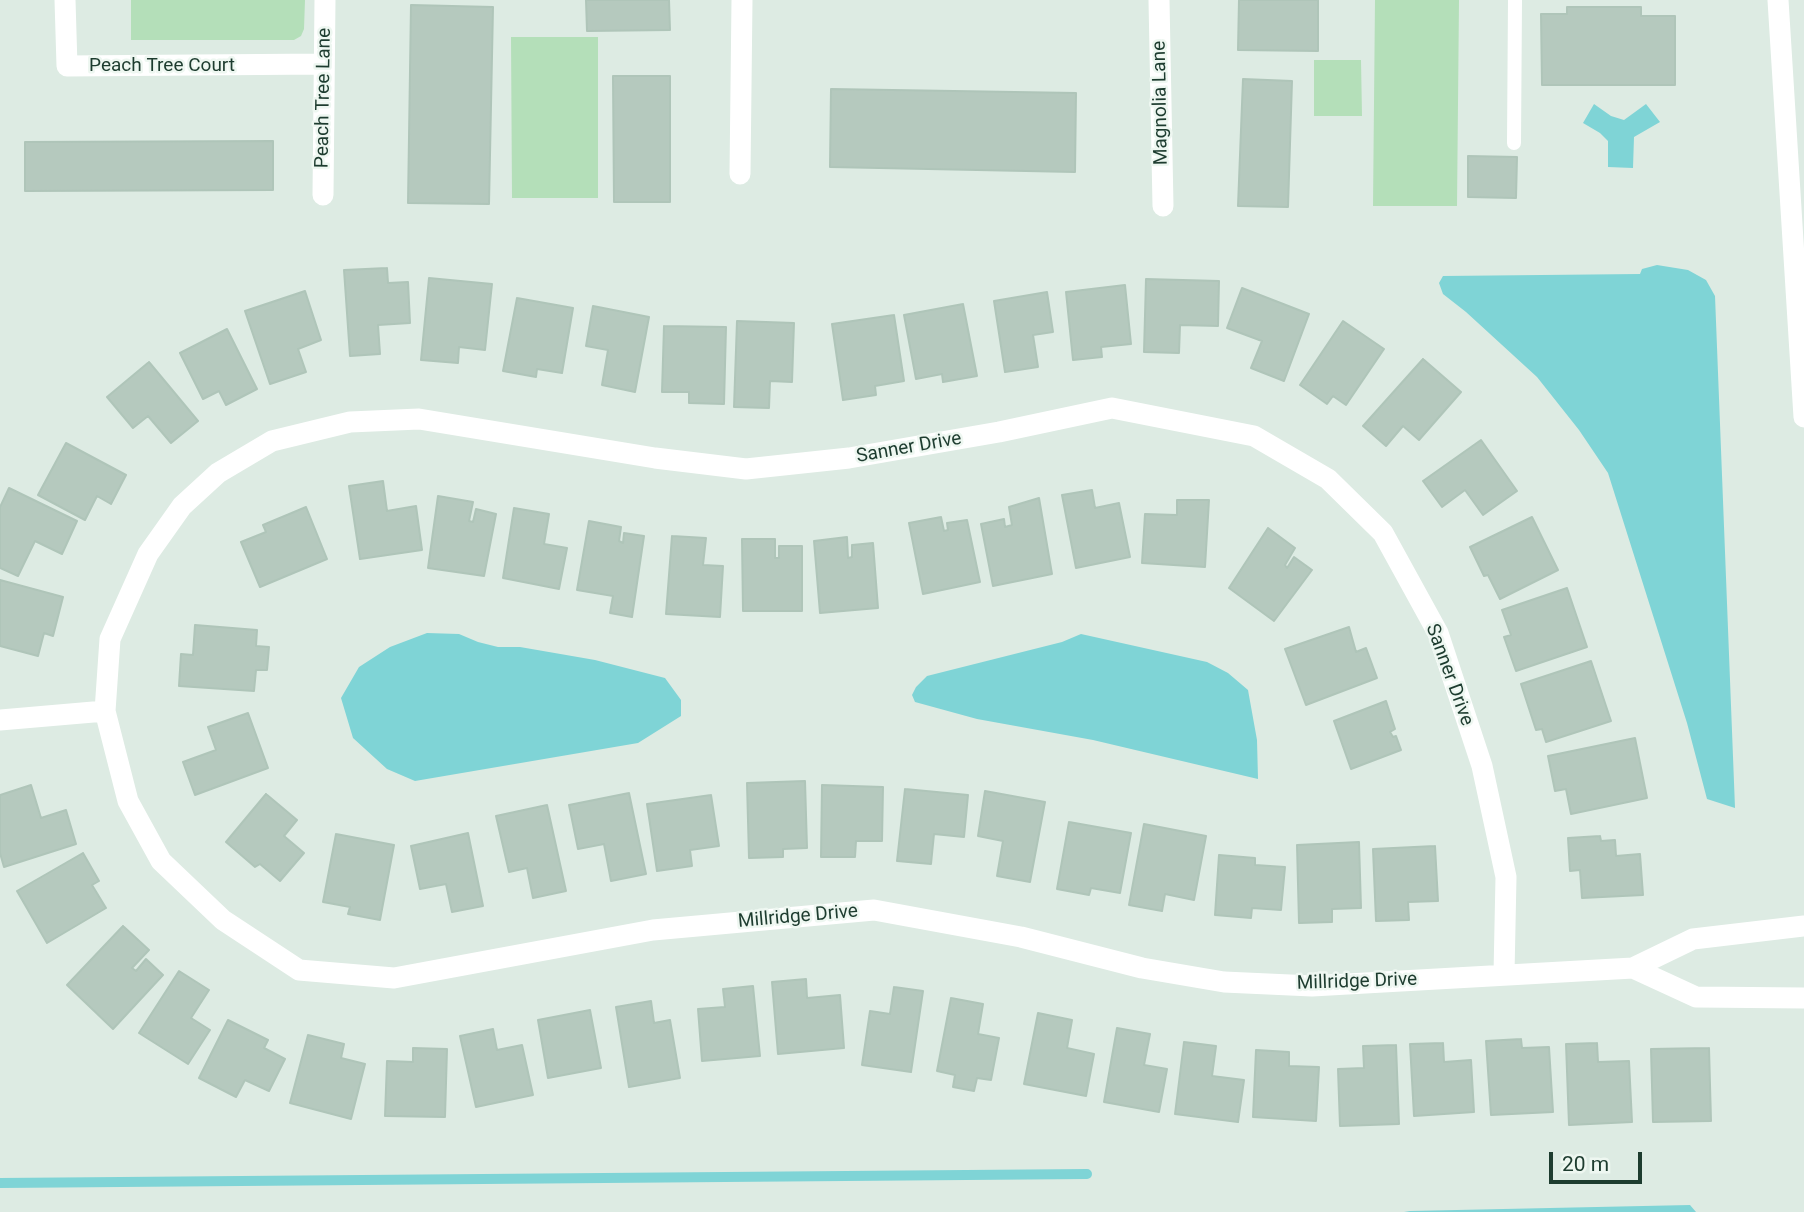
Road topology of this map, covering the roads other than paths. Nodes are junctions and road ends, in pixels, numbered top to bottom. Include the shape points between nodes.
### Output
1 (65, 0) edge
2 (325, 0) edge
3 (742, 0) edge
4 (1159, 0) edge
5 (1515, 0) edge
6 (1778, 0) edge
7 (324, 64) junction
8 (1514, 144) dead end
9 (740, 174) dead end
10 (323, 195) dead end
11 (1163, 206) dead end
12 (1804, 417) edge
13 (105, 711) junction
14 (0, 720) edge
15 (1804, 926) edge
16 (1633, 968) junction
17 (1504, 974) junction
18 (1804, 998) edge

1 - 7 street, Peach Tree Court via 67,66
2 - 7 street, Peach Tree Lane
3 - 9 street
4 - 11 street, Magnolia Lane
5 - 8 lane
6 - 12 street
7 - 10 street, Peach Tree Lane
13 - 14 street
13 - 17 street, Millridge Drive via 128,801 161,861 222,920 299,971 394,978 653,930 874,910 1224,982 1312,986
13 - 17 street, Sanner Drive via 110,639 148,554 182,506 218,473 272,441 350,422 418,419 746,469 849,458 1112,408 1254,436 1328,479 1382,533 1438,633 1482,766 1506,877
15 - 16 street, Millridge Drive via 1693,939
16 - 17 street, Millridge Drive
16 - 18 street, Millridge Drive via 1696,997

